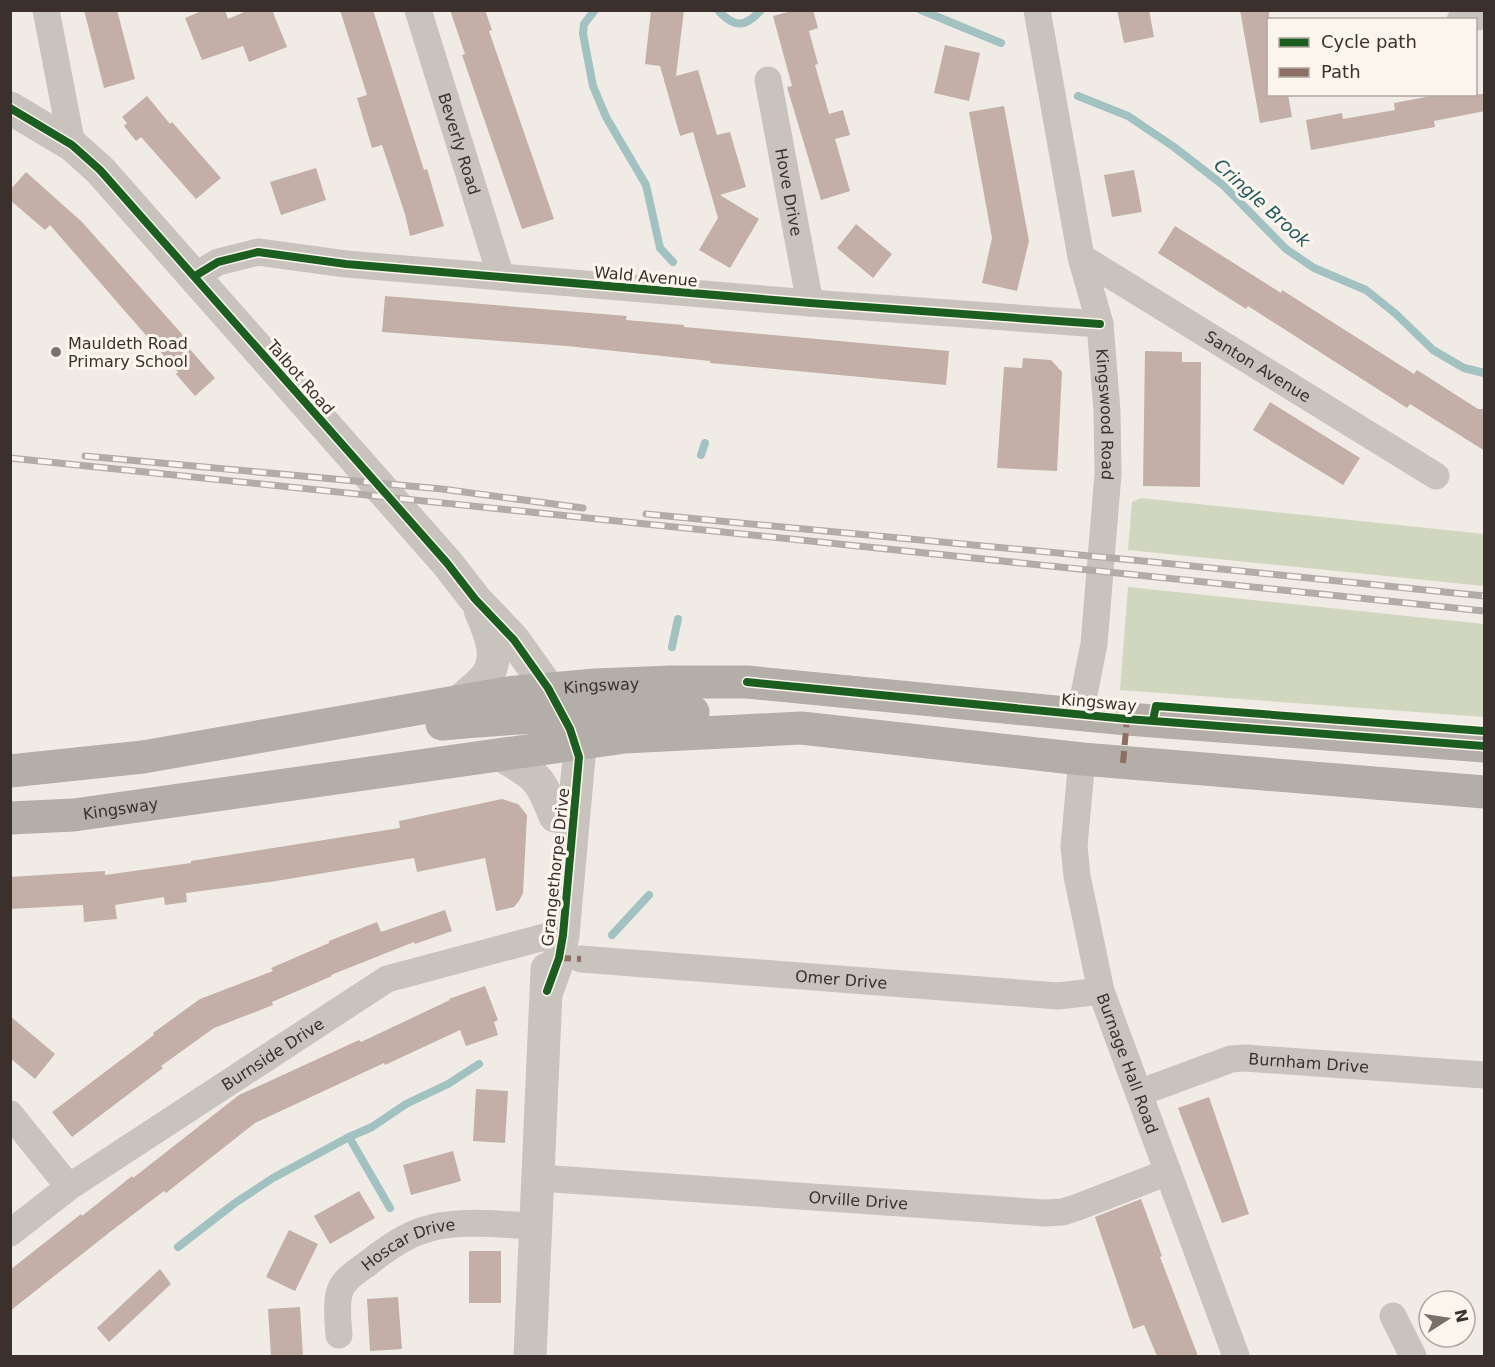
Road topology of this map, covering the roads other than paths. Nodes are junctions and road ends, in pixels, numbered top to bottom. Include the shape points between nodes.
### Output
1 (46, 10) edge
2 (418, 10) edge
3 (1037, 10) edge
4 (768, 80) dead end
5 (10, 108) edge
6 (72, 145) junction
7 (1081, 257) junction
8 (195, 276) junction
9 (501, 277) junction
10 (810, 303) junction
11 (1100, 324) junction
12 (1436, 476) dead end
13 (475, 599) junction
14 (459, 701) junction
15 (1080, 714) junction
16 (562, 723) junction
17 (332, 725) junction
18 (1485, 746) edge
19 (501, 755) junction
20 (1082, 759) junction
21 (10, 771) edge
22 (1485, 792) edge
23 (555, 816) junction
24 (10, 818) edge
25 (564, 943) junction
26 (1101, 991) junction
27 (1485, 1075) edge
28 (1139, 1093) junction
29 (10, 1114) edge
30 (1168, 1172) junction
31 (539, 1178) junction
32 (69, 1187) junction
33 (536, 1226) junction
34 (10, 1233) edge
35 (1393, 1316) dead end
36 (339, 1335) dead end
37 (530, 1356) edge
38 (1236, 1356) edge
39 (1413, 1356) edge

1 - 6 street
2 - 9 street, Beverly Road
3 - 7 street, Kingswood Road
4 - 10 street, Hove Drive
5 - 6 street, Talbot Road
6 - 8 street, Talbot Road via 100,170
7 - 11 street, Kingswood Road
7 - 12 street, Santon Avenue
8 - 9 street, Wald Avenue via 218,262 258,252
8 - 13 street, Talbot Road
9 - 10 street, Wald Avenue
10 - 11 street, Wald Avenue
11 - 15 street, Kingswood Road via 1108,474 1094,644
13 - 14 street, Talbot Road via 494,651 485,678
13 - 16 street, Talbot Road via 514,640
14 - 16 highway, Kingsway
14 - 17 highway, Kingsway
15 - 16 highway, Kingsway via 747,682 671,682
15 - 18 highway, Kingsway
16 - 17 highway, Kingsway via 513,717 418,727
16 - 19 highway, Kingsway
16 - 20 highway, Kingsway via 706,712 801,728
16 - 23 street, Grangethorpe Drive
16 - 25 street, Grangethorpe Drive via 579,757
17 - 21 highway, Kingsway via 143,758
19 - 23 street via 524,767 540,782
19 - 24 highway, Kingsway via 74,815
20 - 22 highway, Kingsway
20 - 26 street, Burnage Hall Road via 1074,846
23 - 25 street, Grangethorpe Drive
25 - 26 street, Omer Drive via 1058,996
25 - 31 street, Grangethorpe Drive via 547,991
25 - 32 street, Burnside Drive via 387,979
26 - 28 street, Burnage Hall Road
27 - 28 street, Burnham Drive via 1231,1059
28 - 30 street, Burnage Hall Road
29 - 32 street
30 - 31 street, Orville Drive via 1078,1207 1045,1214
30 - 38 street, Burnage Hall Road
31 - 33 street, Grangethorpe Drive
32 - 34 street, Burnside Drive
33 - 36 street, Hoscar Drive via 444,1226 421,1231 350,1277 339,1291
33 - 37 street, Grangethorpe Drive
35 - 39 street

